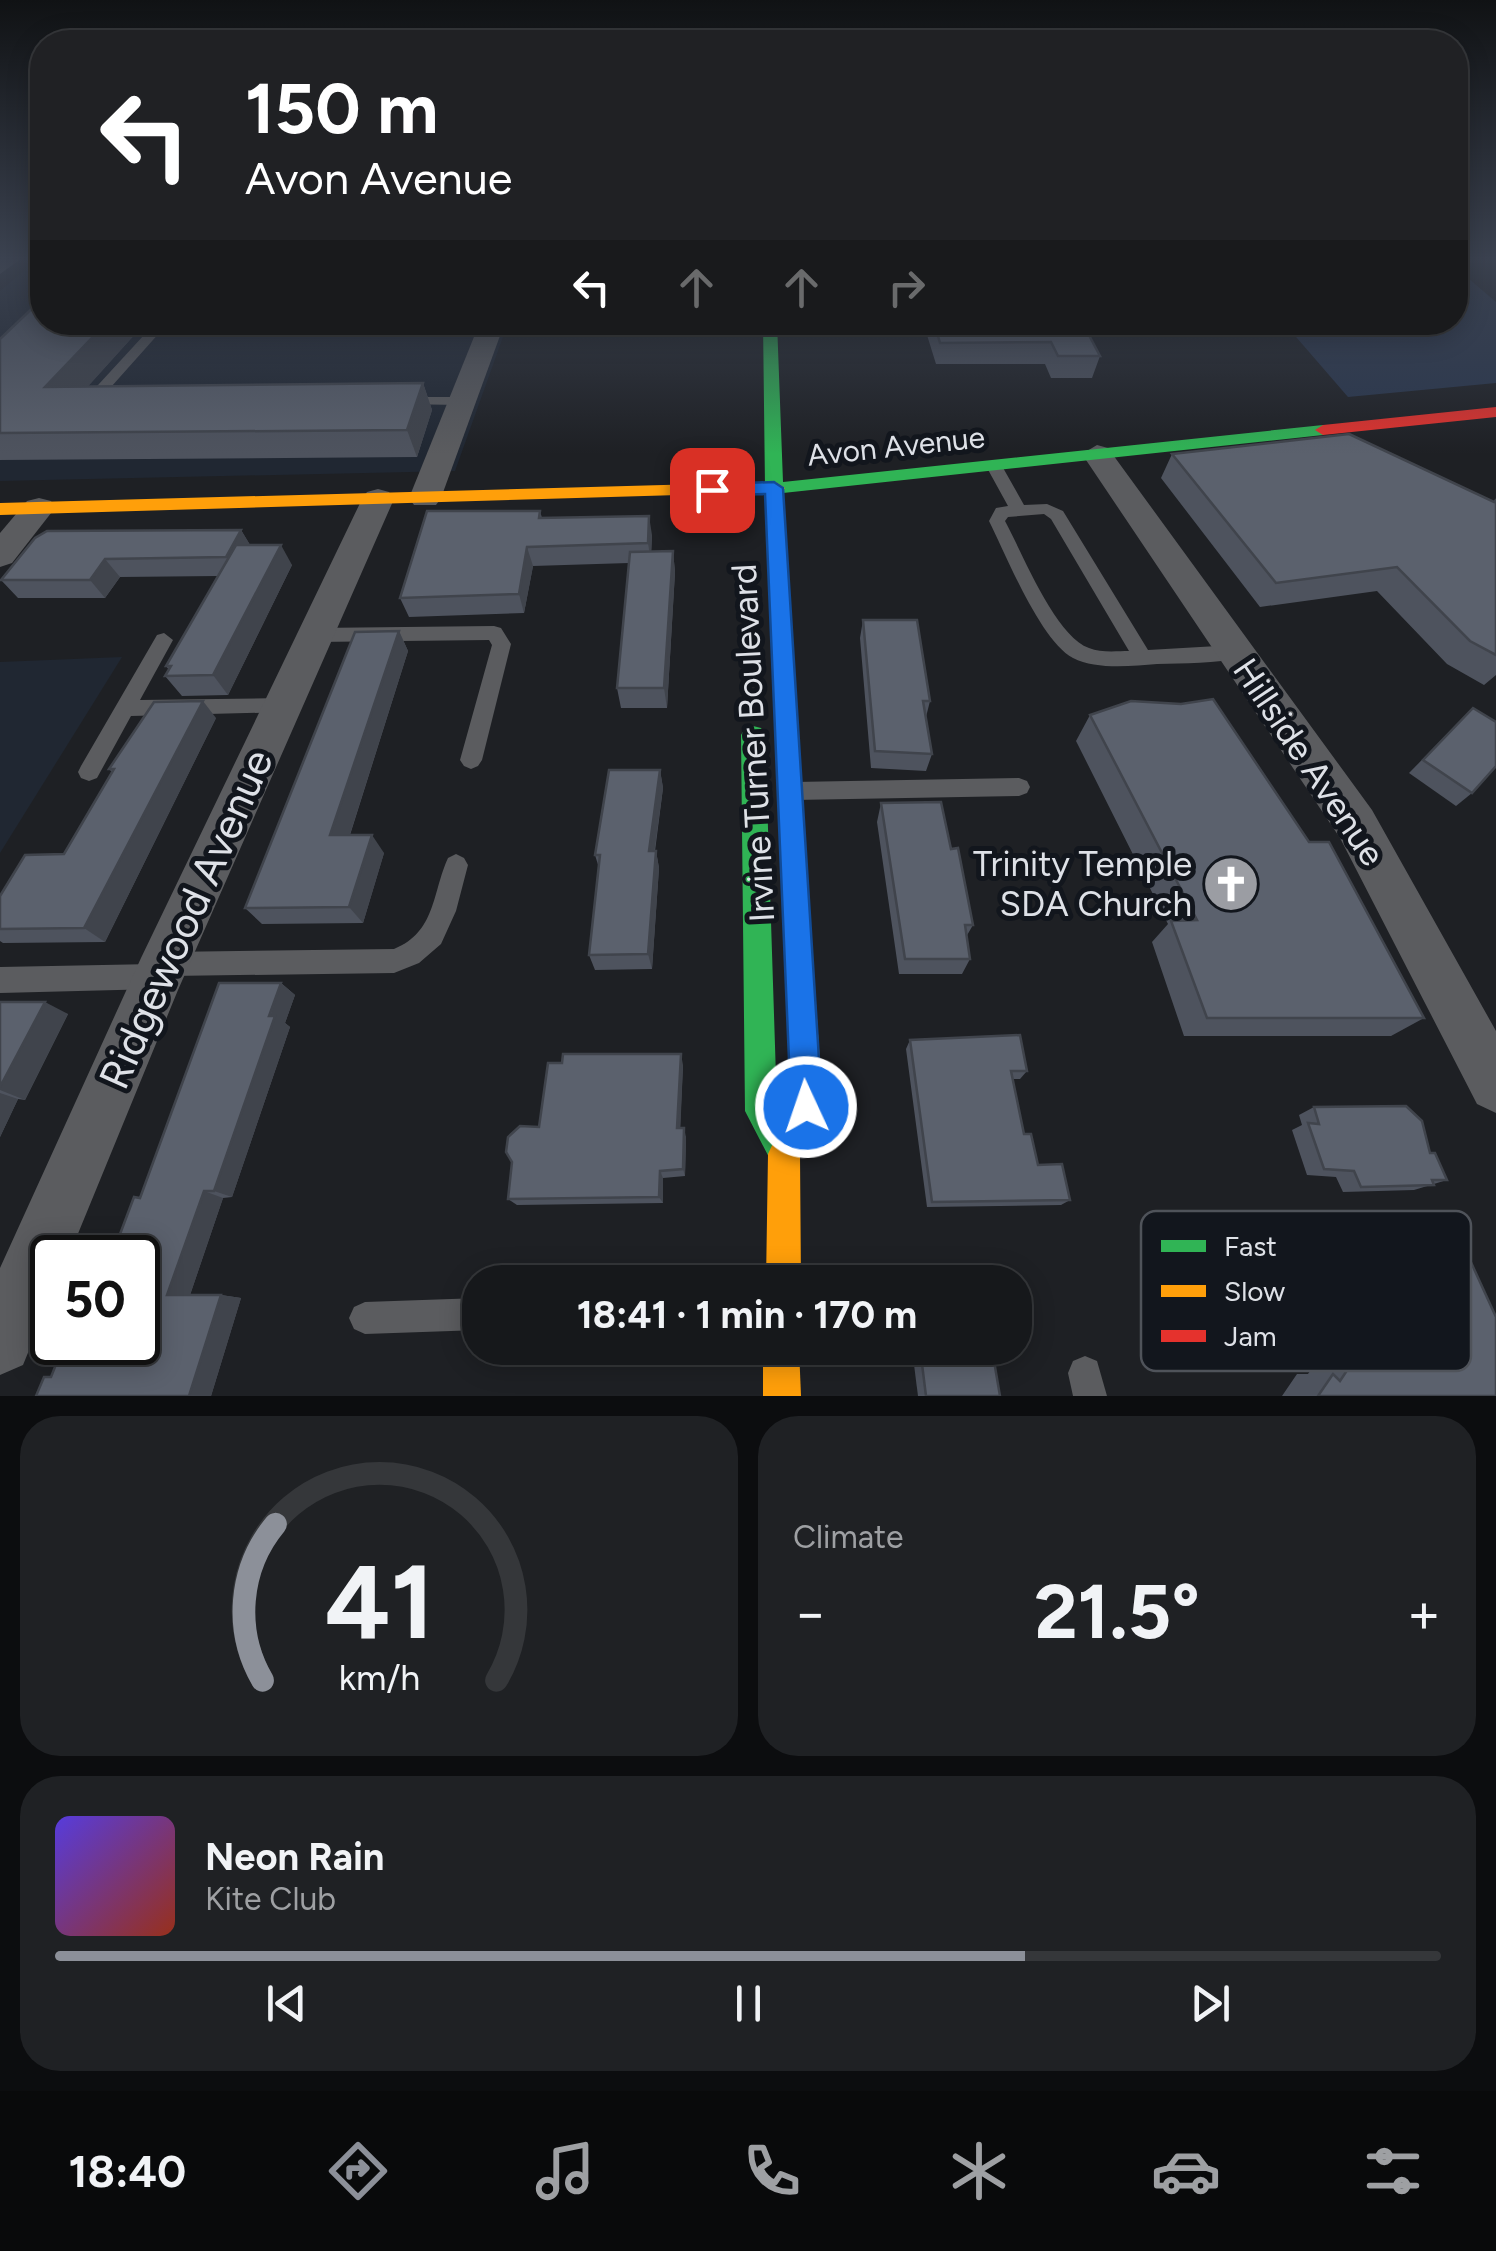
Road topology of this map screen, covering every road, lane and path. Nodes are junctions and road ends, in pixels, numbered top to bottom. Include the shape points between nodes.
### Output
1 (151, 335) edge
2 (488, 335) edge
3 (761, 335) edge
4 (764, 335) edge
5 (748, 396) dead end
6 (124, 400) edge
7 (377, 401) edge
8 (462, 401) junction
9 (1496, 412) edge
10 (1322, 430) junction
11 (1097, 454) junction
12 (1374, 455) edge
13 (994, 466) junction
14 (774, 488) junction
15 (402, 498) junction
16 (40, 508) junction
17 (0, 509) edge
18 (1018, 509) junction
19 (0, 555) edge
20 (315, 635) junction
21 (164, 640) dead end
22 (1236, 652) junction
23 (1142, 656) junction
24 (752, 703) dead end
25 (283, 706) junction
26 (126, 708) junction
27 (471, 760) dead end
28 (90, 772) dead end
29 (1019, 787) dead end
30 (792, 791) junction
31 (456, 865) dead end
32 (161, 970) junction
33 (0, 980) edge
34 (1496, 1085) edge
35 (784, 1154) junction
36 (783, 1265) edge
37 (462, 1315) edge
38 (366, 1318) dead end
39 (0, 1342) edge
40 (781, 1365) edge
41 (782, 1396) edge

1 - 6 lane via 92,400
2 - 8 street, Ridgewood Avenue
3 - 5 street
4 - 14 street, Irvine Turner Boulevard
7 - 8 lane
8 - 15 street, Ridgewood Avenue
9 - 10 street, Avon Avenue
10 - 11 street, Avon Avenue
10 - 12 street
11 - 13 street, Avon Avenue
11 - 22 street, Hillside Avenue
13 - 14 street, Avon Avenue
13 - 18 lane
14 - 15 street, Avon Avenue
14 - 30 street, Irvine Turner Boulevard
15 - 16 street, Avon Avenue
15 - 20 street, Ridgewood Avenue
16 - 17 street, Avon Avenue
16 - 19 street
18 - 23 lane via 1047,509 1057,516
18 - 23 lane via 1002,512 997,521 1063,640 1083,655
20 - 25 street, Ridgewood Avenue
20 - 27 lane via 500,636
21 - 26 lane
22 - 23 lane
22 - 34 street, Hillside Avenue via 1356,824
24 - 35 street, Irvine Turner Boulevard via 761,1111
25 - 26 lane
25 - 32 street, Ridgewood Avenue
26 - 28 lane
29 - 30 lane
30 - 35 street, Irvine Turner Boulevard via 806,1107
31 - 32 lane via 439,929 411,956
32 - 33 lane
32 - 39 street, Ridgewood Avenue
35 - 36 street, Irvine Turner Boulevard
37 - 38 lane
40 - 41 street

